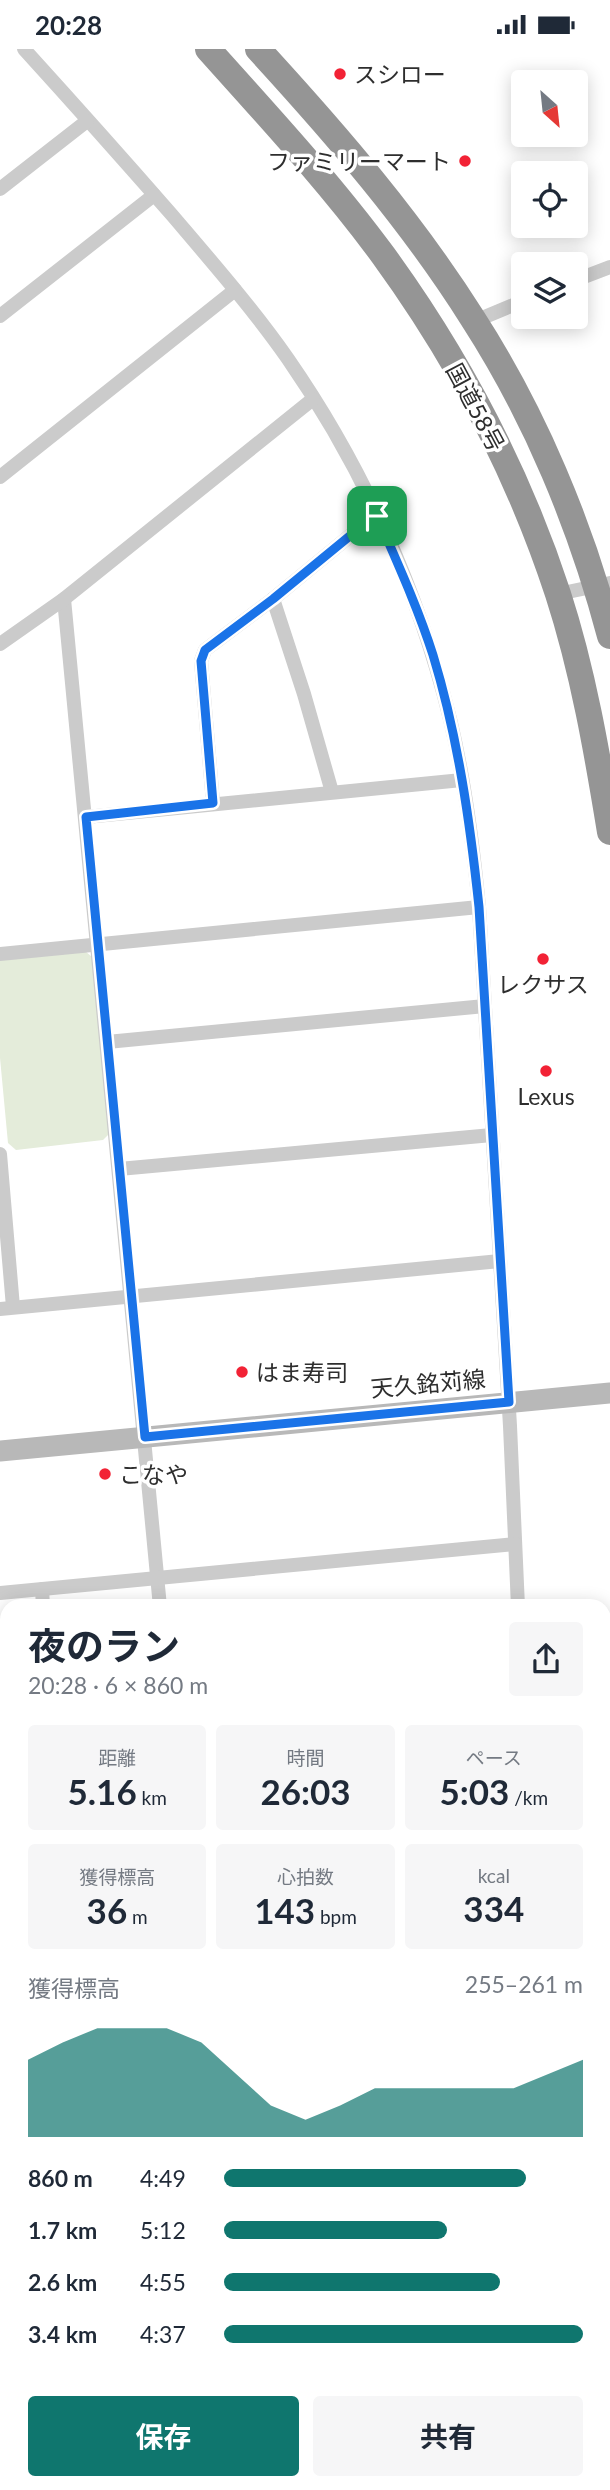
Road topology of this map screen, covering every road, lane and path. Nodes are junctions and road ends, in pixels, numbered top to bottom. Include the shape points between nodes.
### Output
1 (24, 49) edge
2 (208, 49) edge
3 (258, 49) edge
4 (87, 121) junction
5 (0, 189) edge
6 (154, 195) junction
7 (610, 267) edge
8 (588, 275) edge
9 (235, 290) junction
10 (511, 306) edge
11 (0, 316) edge
12 (475, 321) junction
13 (313, 400) junction
14 (0, 477) edge
15 (377, 516) junction
16 (603, 584) edge
17 (558, 594) junction
18 (64, 599) junction
19 (273, 599) junction
20 (610, 636) edge
21 (0, 644) edge
22 (462, 780) junction
23 (332, 792) junction
24 (213, 803) junction
25 (86, 817) junction
26 (610, 832) edge
27 (479, 907) junction
28 (97, 943) junction
29 (0, 954) edge
30 (485, 1006) junction
31 (107, 1042) junction
32 (492, 1135) junction
33 (0, 1154) edge
34 (119, 1169) junction
35 (1, 1181) edge
36 (500, 1261) junction
37 (131, 1297) junction
38 (6, 1308) edge
39 (610, 1393) edge
40 (509, 1402) junction
41 (145, 1437) junction
42 (0, 1451) edge
43 (515, 1544) junction
44 (158, 1577) junction
45 (42, 1589) junction
46 (0, 1593) edge
47 (43, 1599) edge
48 (159, 1599) edge
49 (518, 1599) edge

1 - 4 street
2 - 17 highway, 国道58号 via 311,165 413,298 463,378 502,453
3 - 12 highway, 国道58号 via 339,138
4 - 5 street
4 - 6 street
6 - 9 street
6 - 11 street
7 - 8 street
9 - 13 street
9 - 14 street
10 - 12 street
12 - 16 highway, 国道58号 via 520,402
13 - 15 street
13 - 18 street
15 - 19 street
15 - 22 street via 433,655
16 - 17 street
16 - 20 highway, 国道58号
17 - 26 highway, 国道58号 via 589,711
18 - 21 street
18 - 25 street
19 - 23 street
19 - 24 street via 205,650 201,661
22 - 23 street
22 - 27 street
23 - 24 street
24 - 25 street
25 - 28 street
27 - 28 street
27 - 30 street
28 - 29 street
28 - 31 street
30 - 31 street
30 - 32 street
31 - 34 street
32 - 34 street
32 - 36 street
33 - 35 street
34 - 37 street
35 - 38 street
36 - 37 street
36 - 40 street
37 - 38 street
37 - 41 street
39 - 40 street, 天久銘苅線
40 - 41 street, 天久銘苅線
40 - 43 street
41 - 42 street, 天久銘苅線
41 - 44 street
43 - 44 street
43 - 49 street
44 - 45 street
44 - 48 street
45 - 46 street
45 - 47 street

